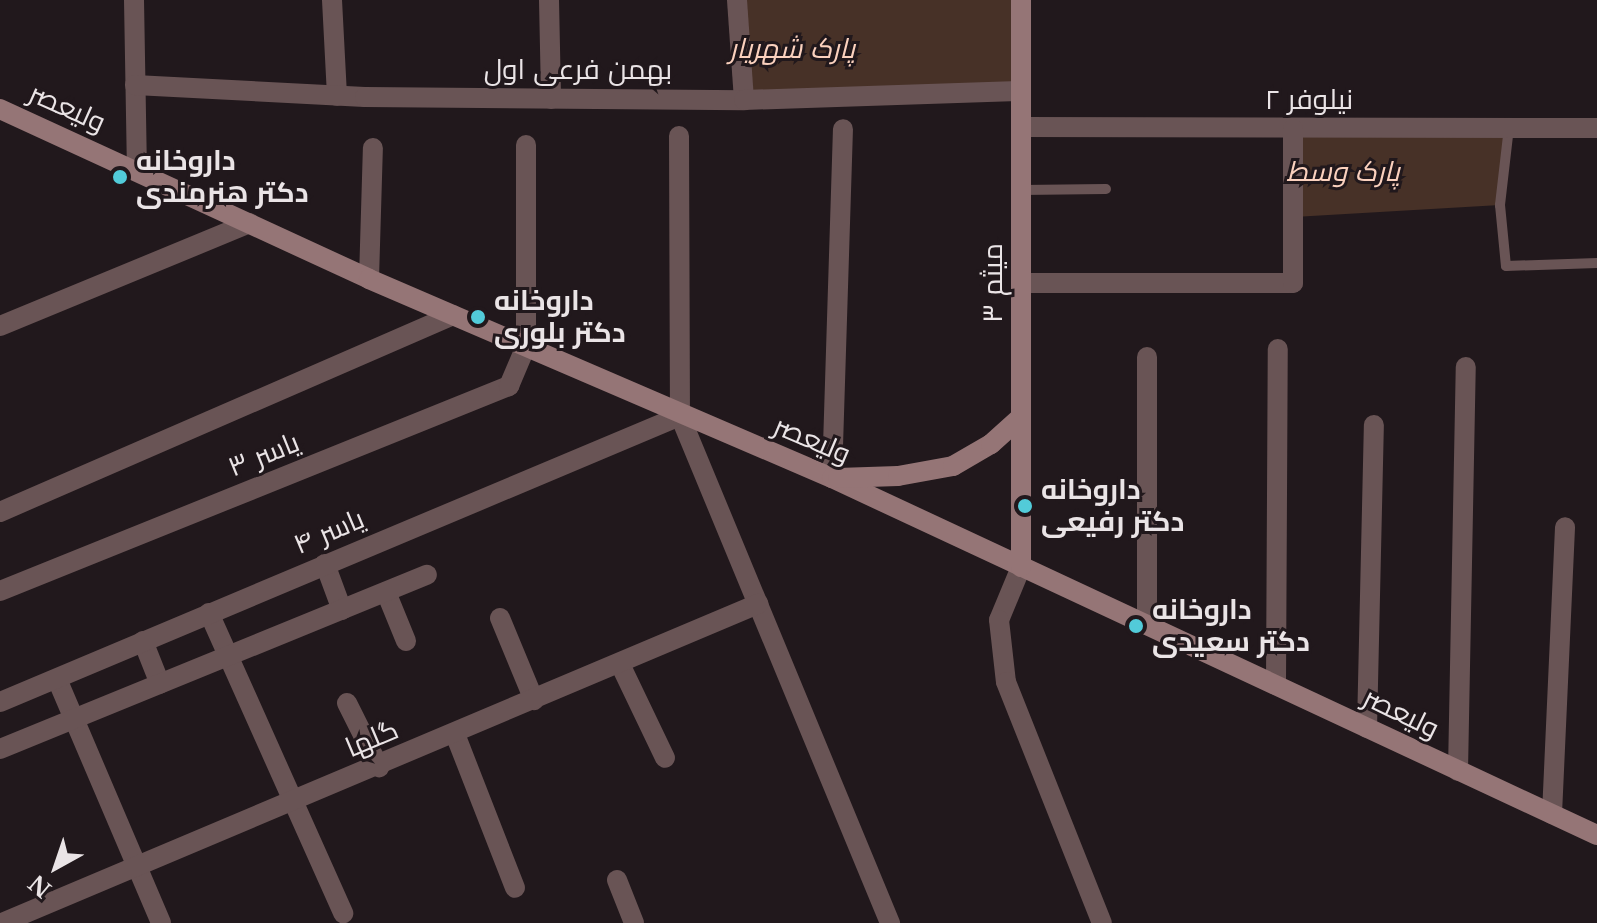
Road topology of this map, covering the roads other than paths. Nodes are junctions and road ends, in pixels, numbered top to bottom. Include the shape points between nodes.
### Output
1 (134, 0) edge
2 (332, 0) edge
3 (549, 0) edge
4 (737, 0) edge
5 (1021, 0) edge
6 (135, 85) junction
7 (1021, 91) junction
8 (337, 96) junction
9 (551, 99) junction
10 (744, 100) junction
11 (0, 109) edge
12 (1021, 127) junction
13 (1509, 127) junction
14 (1597, 128) edge
15 (843, 129) dead end
16 (1293, 129) junction
17 (679, 136) dead end
18 (526, 145) dead end
19 (373, 148) dead end
20 (137, 170) junction
21 (1106, 189) dead end
22 (1021, 190) junction
23 (250, 223) junction
24 (1597, 263) edge
25 (369, 279) junction
26 (1021, 283) junction
27 (453, 315) junction
28 (0, 326) edge
29 (526, 346) junction
30 (1278, 349) dead end
31 (1147, 357) dead end
32 (1466, 367) dead end
33 (680, 416) junction
34 (1021, 417) junction
35 (1374, 425) dead end
36 (832, 478) junction
37 (0, 512) edge
38 (1565, 527) dead end
39 (325, 564) junction
40 (1021, 567) junction
41 (427, 575) dead end
42 (0, 591) edge
43 (386, 592) junction
44 (758, 604) junction
45 (342, 610) junction
46 (209, 613) junction
47 (500, 618) dead end
48 (1147, 623) junction
49 (143, 641) junction
50 (406, 641) dead end
51 (231, 656) junction
52 (620, 664) junction
53 (57, 679) junction
54 (160, 684) junction
55 (1276, 685) junction
56 (534, 700) junction
57 (0, 702) edge
58 (347, 703) dead end
59 (75, 719) junction
60 (1367, 728) junction
61 (455, 734) junction
62 (0, 749) edge
63 (665, 758) dead end
64 (379, 767) junction
65 (1458, 771) junction
66 (296, 802) junction
67 (1552, 814) junction
68 (1597, 835) edge
69 (139, 869) junction
70 (617, 880) dead end
71 (515, 888) dead end
72 (343, 913) dead end
73 (4, 918) edge
74 (161, 923) edge
75 (634, 923) edge
76 (890, 923) edge
77 (1102, 923) edge

1 - 6 street
2 - 8 street
3 - 9 street
4 - 10 street
5 - 7 main road, میثم ۳
6 - 8 street, بهمن فرعی اول
6 - 20 street
7 - 10 street, بهمن فرعی اول
7 - 12 main road, میثم ۳
8 - 9 street, بهمن فرعی اول
9 - 10 street, بهمن فرعی اول
11 - 20 main road, ولیعصر
12 - 16 street, نیلوفر ۲
12 - 22 main road, میثم ۳
13 - 14 street, نیلوفر ۲
13 - 16 street, نیلوفر ۲
13 - 24 lane via 1500,205 1506,266
15 - 36 street
16 - 26 street via 1293,283
17 - 33 street
18 - 29 street
19 - 25 street
20 - 23 main road, ولیعصر
21 - 22 lane
22 - 26 main road, میثم ۳
23 - 25 main road, ولیعصر
23 - 28 street
25 - 27 main road, ولیعصر
26 - 34 main road, میثم ۳
27 - 29 main road, ولیعصر
27 - 37 street
29 - 33 main road, ولیعصر
29 - 42 street, یاسر ۳ via 509,386
30 - 55 street
31 - 48 street
32 - 65 street
33 - 36 main road, ولیعصر
33 - 39 street, یاسر ۴
33 - 44 street
34 - 36 main road via 991,444 953,466 898,476
34 - 40 main road, میثم ۳
35 - 60 street
36 - 40 main road, ولیعصر
38 - 67 street
39 - 45 street
39 - 46 street, یاسر ۴
40 - 48 main road, ولیعصر
40 - 77 street via 999,620 1006,682
41 - 43 street
43 - 45 street
43 - 50 street
44 - 52 street, گلها
44 - 76 street
45 - 51 street
46 - 49 street, یاسر ۴
46 - 51 street
47 - 56 street
48 - 55 main road, ولیعصر
49 - 53 street, یاسر ۴
49 - 54 street
51 - 54 street
51 - 66 street
52 - 56 street, گلها
52 - 63 street
53 - 57 street, یاسر ۴
53 - 59 street
54 - 59 street
55 - 60 main road, ولیعصر
56 - 61 street, گلها
58 - 64 street
59 - 62 street
59 - 69 street
60 - 65 main road, ولیعصر
61 - 64 street, گلها
61 - 71 street
64 - 66 street, گلها
65 - 67 main road, ولیعصر
66 - 69 street, گلها
66 - 72 street
67 - 68 main road, ولیعصر
69 - 73 street, گلها
69 - 74 street
70 - 75 street

